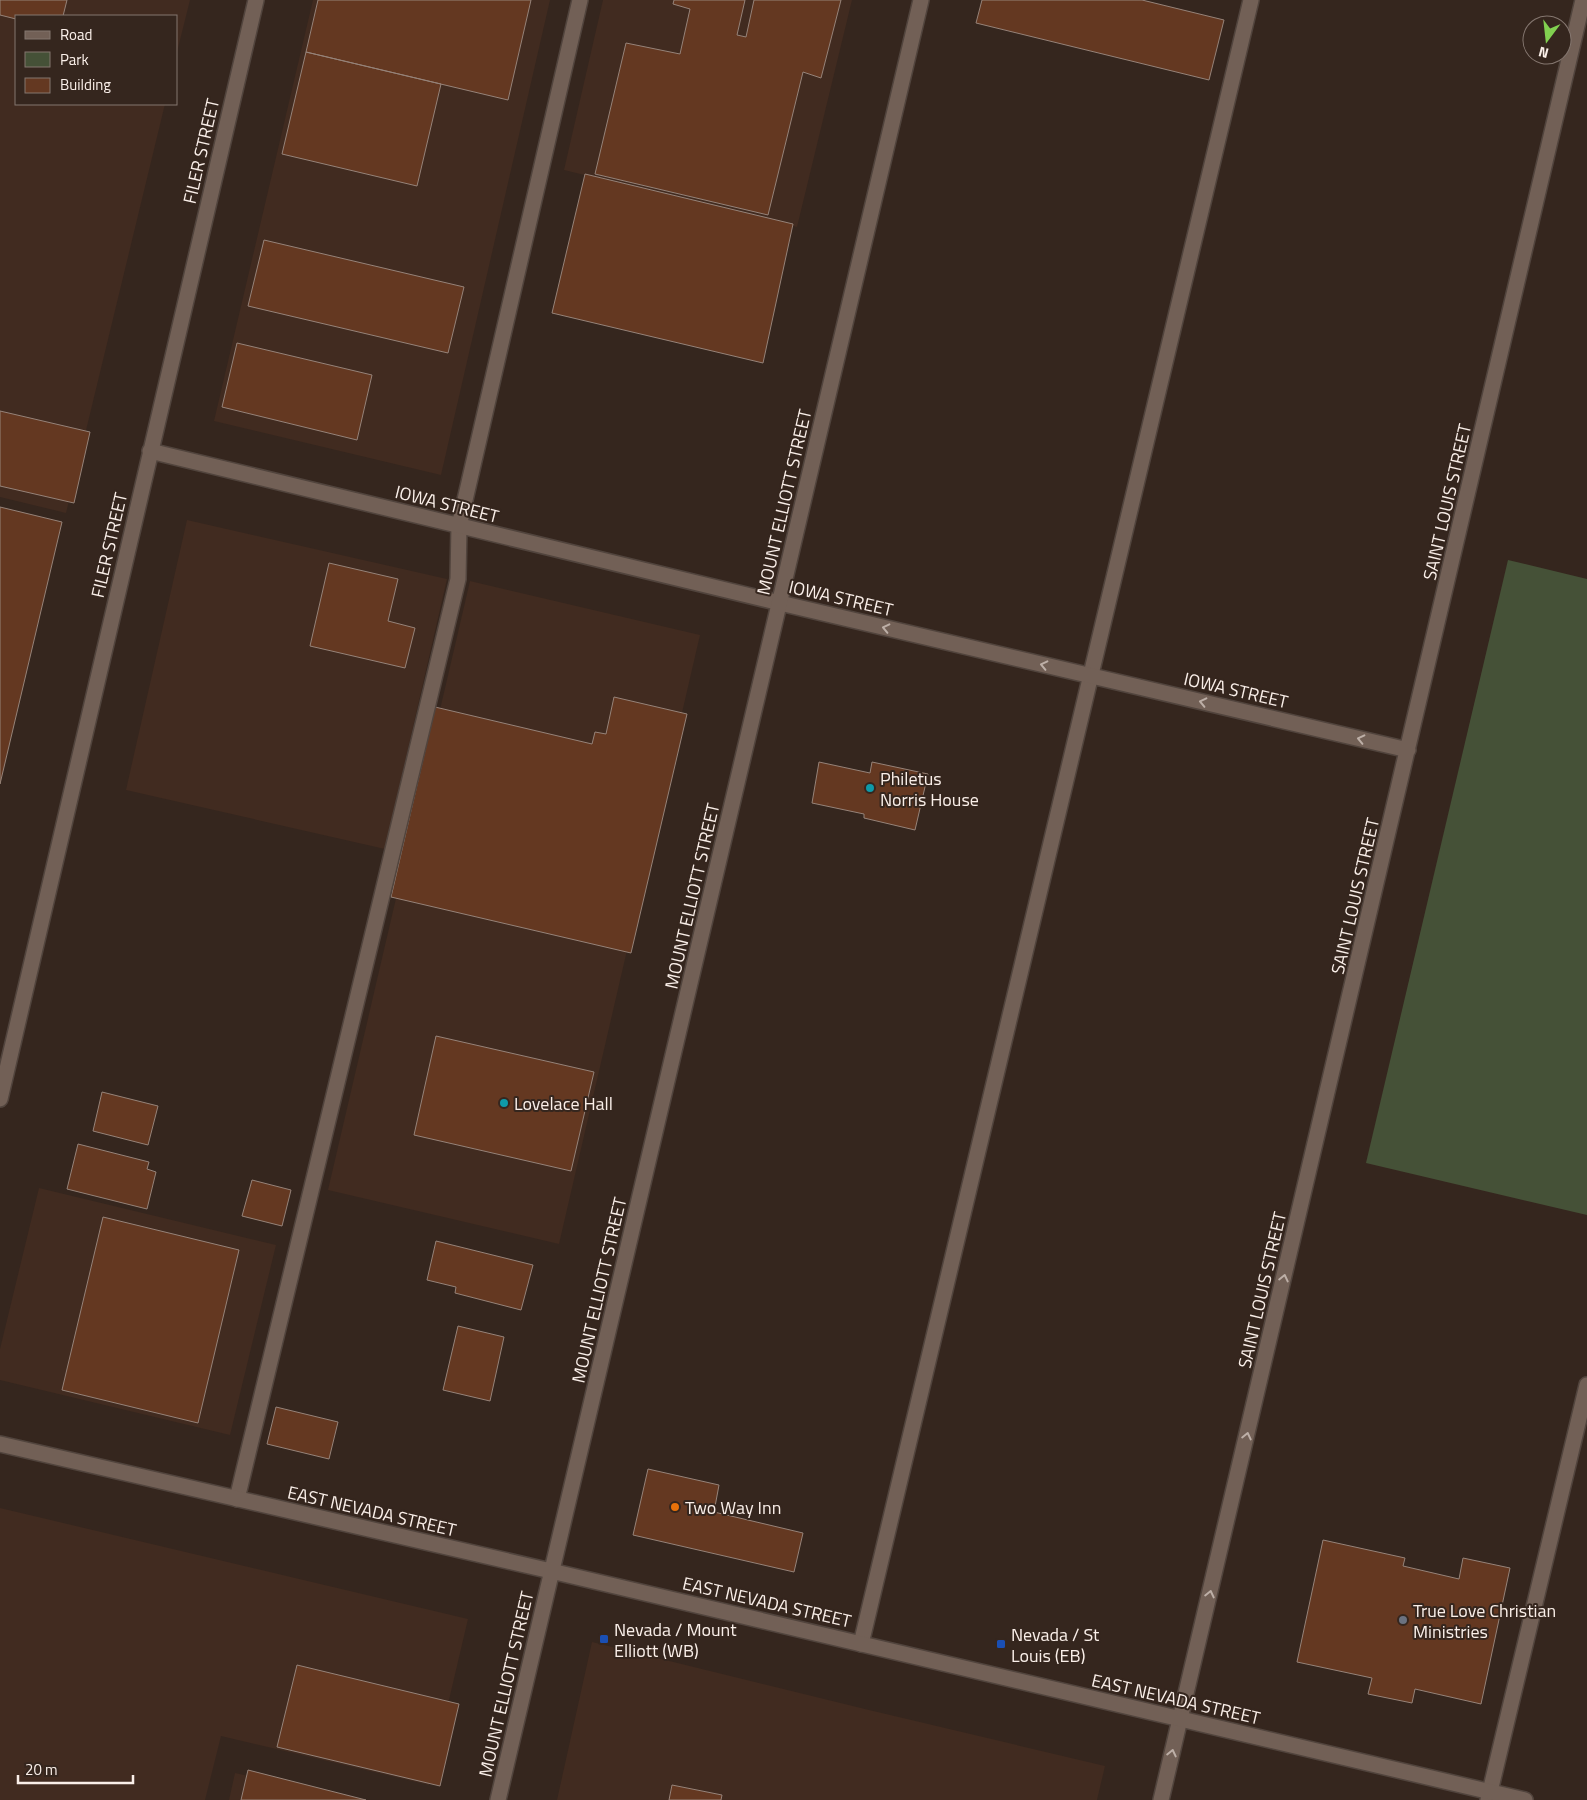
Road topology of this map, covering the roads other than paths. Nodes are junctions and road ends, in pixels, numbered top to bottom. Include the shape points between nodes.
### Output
1 (256, 0) edge
2 (580, 0) edge
3 (921, 0) edge
4 (1251, 0) edge
5 (1583, 0) edge
6 (1583, 20) edge
7 (150, 451) junction
8 (459, 526) junction
9 (780, 603) junction
10 (1090, 676) junction
11 (1408, 750) junction
12 (0, 1099) edge
13 (1587, 1385) edge
14 (0, 1444) edge
15 (237, 1499) junction
16 (552, 1571) junction
17 (861, 1644) junction
18 (1180, 1719) junction
19 (1489, 1796) edge
20 (498, 1800) edge
21 (1161, 1800) edge
22 (1525, 1800) edge

1 - 7 street, FILER STREET
2 - 8 street
3 - 9 street, MOUNT ELLIOTT STREET
4 - 10 street
5 - 6 street, SAINT LOUIS STREET
6 - 11 street, SAINT LOUIS STREET
7 - 8 street, IOWA STREET
7 - 12 street, FILER STREET
8 - 9 street, IOWA STREET
8 - 15 street via 458,579
10 -> 9 street, IOWA STREET
9 - 16 street, MOUNT ELLIOTT STREET
11 -> 10 street, IOWA STREET
10 - 17 street
18 -> 11 street, SAINT LOUIS STREET
13 - 19 street
14 - 15 street, EAST NEVADA STREET
15 - 16 street, EAST NEVADA STREET
16 - 17 street, EAST NEVADA STREET
16 - 20 street, MOUNT ELLIOTT STREET
17 - 18 street, EAST NEVADA STREET
18 - 19 street, EAST NEVADA STREET
21 -> 18 street, SAINT LOUIS STREET
19 - 22 street, EAST NEVADA STREET

